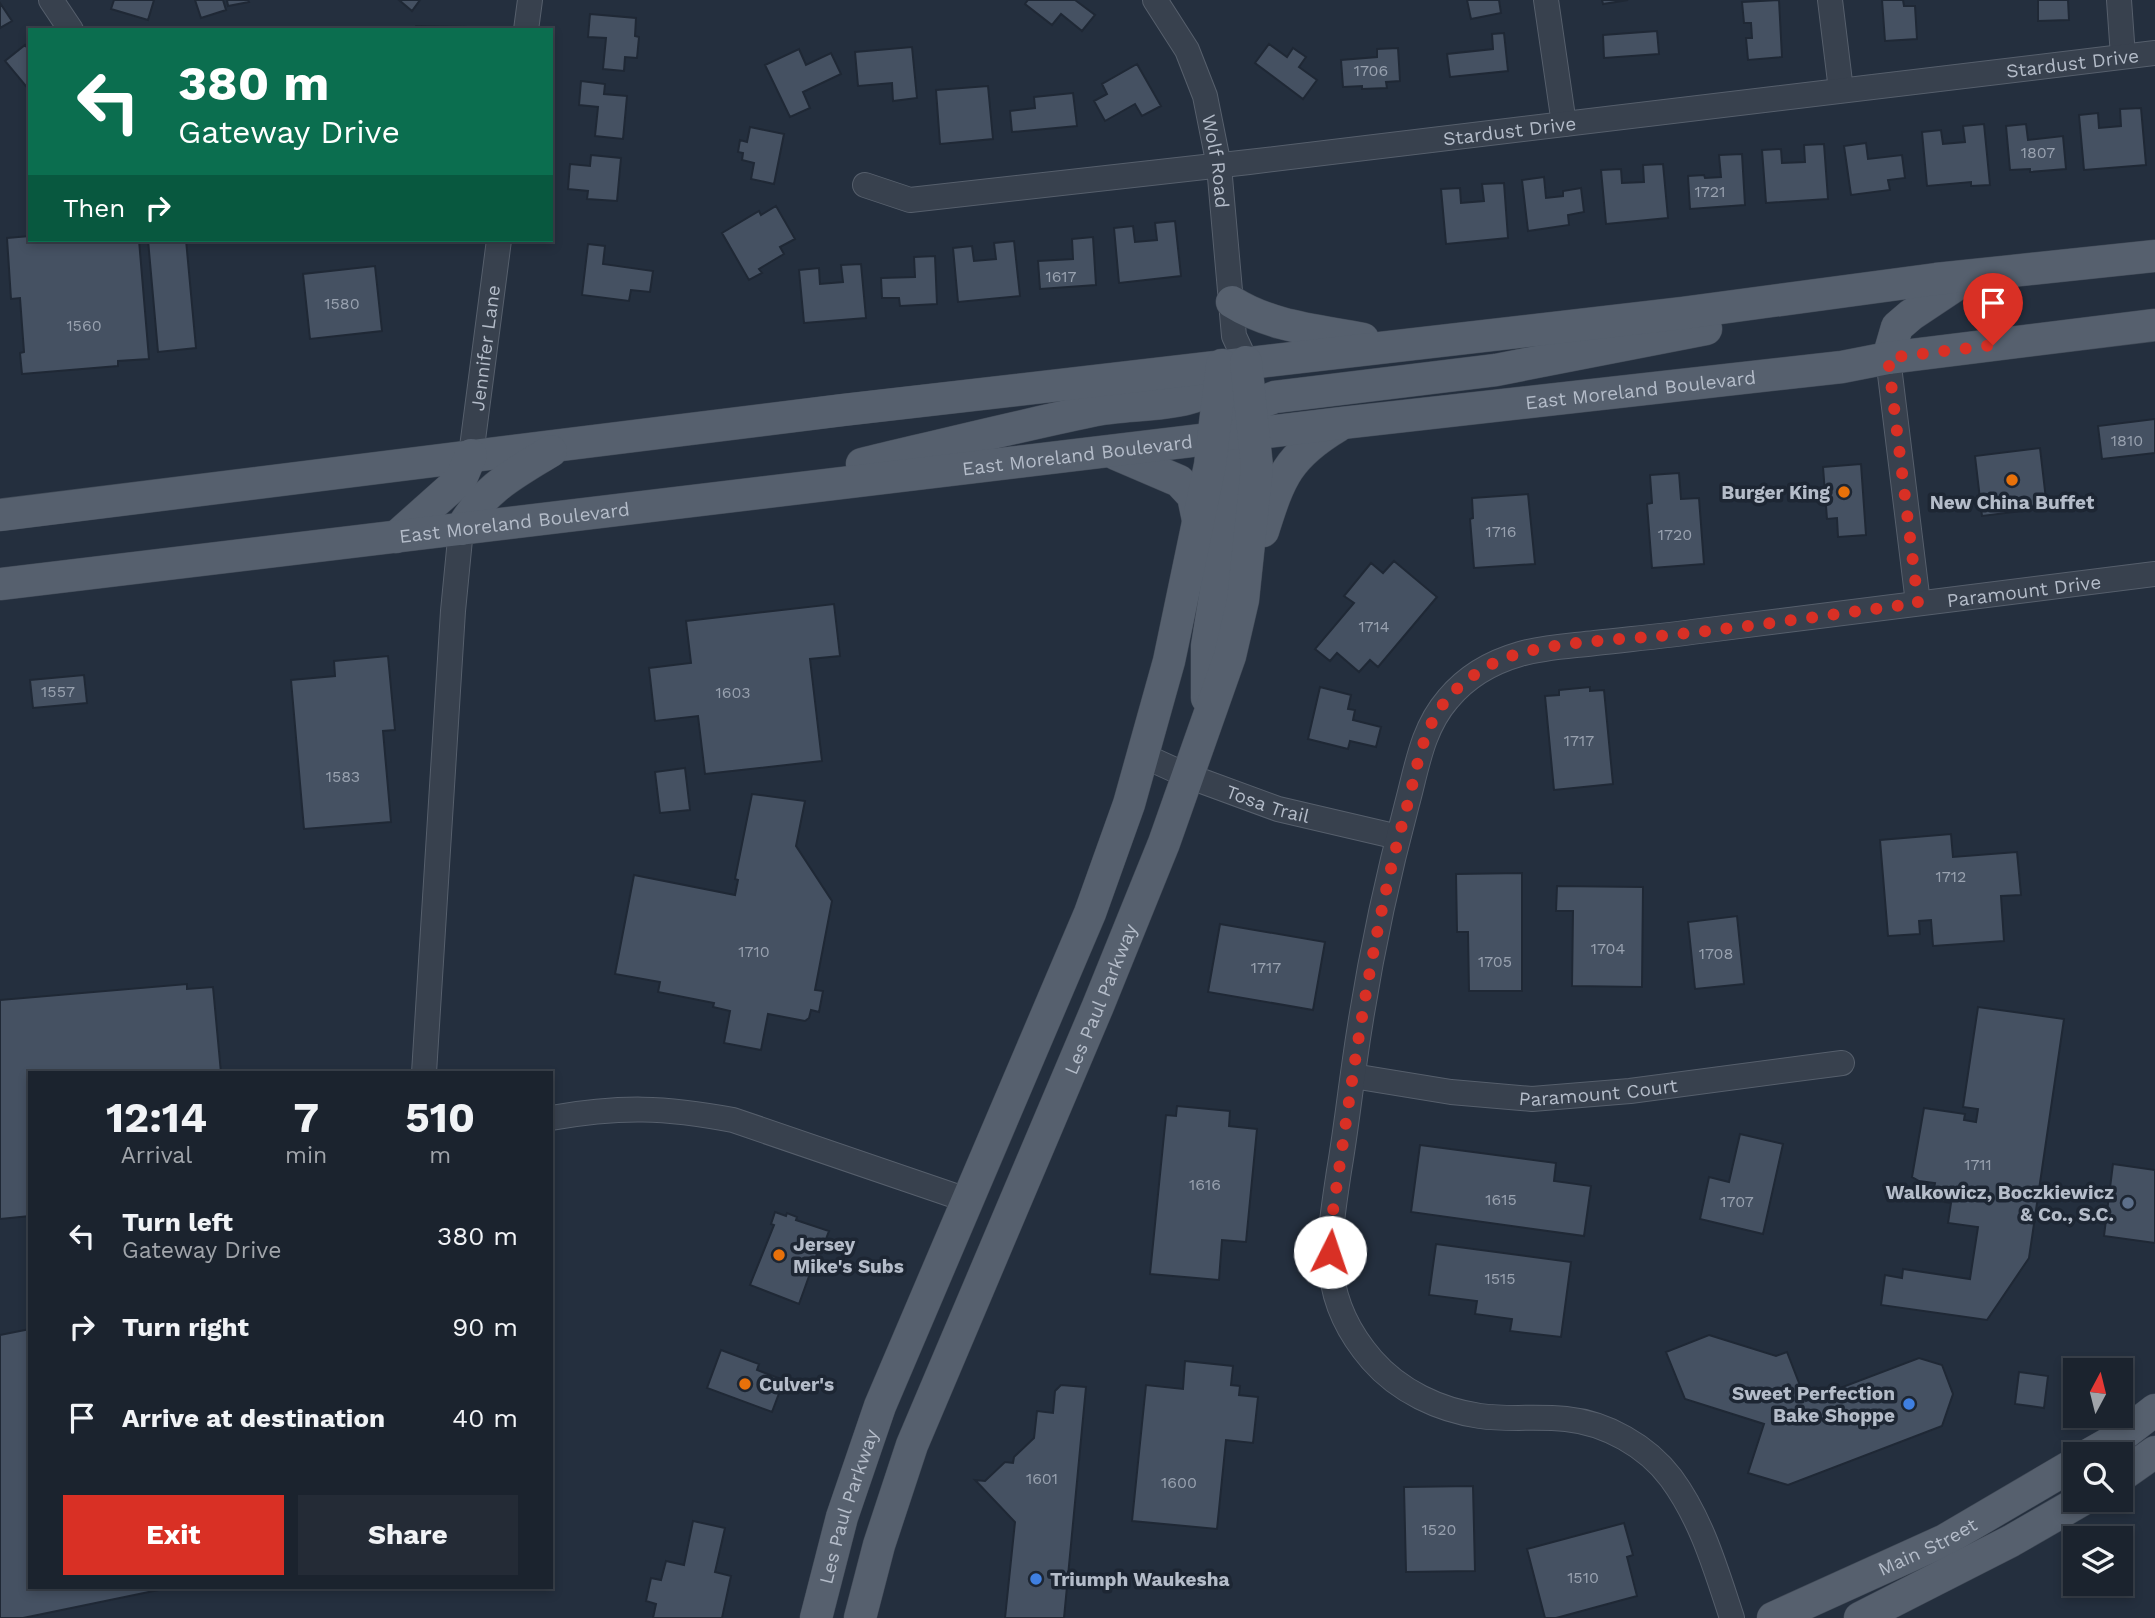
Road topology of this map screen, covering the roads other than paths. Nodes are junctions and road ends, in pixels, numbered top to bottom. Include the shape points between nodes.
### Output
1 (51, 0) edge
2 (530, 0) edge
3 (1155, 0) edge
4 (1546, 0) edge
5 (1830, 0) edge
6 (2119, 0) edge
7 (70, 28) edge
8 (526, 28) edge
9 (2155, 53) edge
10 (2123, 56) junction
11 (1841, 90) junction
12 (1564, 124) junction
13 (1220, 166) junction
14 (865, 185) dead end
15 (499, 242) edge
16 (2155, 256) edge
17 (1969, 276) junction
18 (1815, 295) junction
19 (1232, 302) junction
20 (2155, 319) edge
21 (2155, 325) edge
22 (2115, 329) junction
23 (1392, 345) junction
24 (1888, 358) junction
25 (1230, 365) junction
26 (1342, 423) junction
27 (1238, 426) junction
28 (561, 445) junction
29 (1111, 452) junction
30 (471, 455) junction
31 (777, 490) junction
32 (100, 503) junction
33 (0, 515) edge
34 (1198, 520) junction
35 (461, 529) junction
36 (0, 532) edge
37 (396, 537) junction
38 (2155, 574) edge
39 (0, 584) edge
40 (1242, 600) junction
41 (1918, 603) junction
42 (1207, 720) junction
43 (1144, 755) junction
44 (1188, 776) junction
45 (1398, 837) junction
46 (1061, 980) junction
47 (1842, 1063) dead end
48 (424, 1071) edge
49 (1353, 1076) junction
50 (553, 1118) edge
51 (967, 1200) junction
52 (1010, 1212) junction
53 (934, 1391) junction
54 (2155, 1410) edge
55 (2111, 1442) edge
56 (2155, 1452) edge
57 (2133, 1468) edge
58 (2063, 1470) edge
59 (2044, 1481) junction
60 (2063, 1511) edge
61 (1952, 1572) junction
62 (816, 1618) edge
63 (860, 1618) edge
64 (1732, 1618) edge
65 (1773, 1618) edge
66 (1860, 1618) edge

1 - 7 street
2 - 8 street
3 - 13 street, Wolf Road via 1178,33 1197,74
4 - 12 street
5 - 11 street
6 - 10 street
9 - 10 street, Stardust Drive
10 - 11 street, Stardust Drive
11 - 12 street, Stardust Drive
12 - 13 street, Stardust Drive
13 - 14 street, Stardust Drive via 910,200
13 - 19 street, Wolf Road
15 - 30 street, Jennifer Lane
16 - 17 main road
17 - 18 main road
17 - 24 main road via 1897,327
18 - 23 main road
18 - 27 main road via 1759,318 1496,370 1289,395
19 - 23 main road via 1273,322
19 - 25 street, Wolf Road
20 - 22 main road
21 - 22 main road, East Moreland Boulevard
22 - 24 main road, East Moreland Boulevard
23 - 25 main road
24 - 26 main road, East Moreland Boulevard
24 - 41 street
25 - 27 main road, Les Paul Parkway
25 - 27 main road, Les Paul Parkway
25 - 28 main road
25 - 31 main road via 1182,400 1095,410 858,465
26 - 27 main road, East Moreland Boulevard
26 - 40 main road via 1298,454 1287,471 1274,496
27 - 29 main road, East Moreland Boulevard
27 - 34 main road, Les Paul Parkway via 1210,465
27 - 40 main road, Les Paul Parkway via 1257,467
27 - 42 main road via 1232,496 1207,646
28 - 30 main road
28 - 35 main road via 491,489
29 - 31 main road, East Moreland Boulevard
29 - 34 main road via 1179,481 1193,496
30 - 32 main road
30 - 37 main road via 461,479
31 - 35 main road, East Moreland Boulevard
32 - 33 main road
32 - 36 main road
34 - 43 main road, Les Paul Parkway
35 - 37 main road, East Moreland Boulevard
35 - 48 street
37 - 39 main road, East Moreland Boulevard
38 - 41 street, Paramount Drive
40 - 42 main road, Les Paul Parkway via 1230,656
41 - 45 street, Paramount Drive via 1550,648 1497,661 1456,689 1437,713 1420,749
42 - 44 main road, Les Paul Parkway
43 - 44 street, Tosa Trail
43 - 46 main road, Les Paul Parkway via 1090,913
44 - 45 street, Tosa Trail via 1278,809
44 - 52 main road, Les Paul Parkway via 1104,993
45 - 49 street, Paramount Drive via 1361,1013
46 - 51 main road, Les Paul Parkway
46 - 52 main road via 1055,1023 995,1164 995,1178
47 - 49 street, Paramount Court via 1532,1099 1451,1093
49 - 64 street, Paramount Drive via 1329,1237 1333,1285 1357,1342 1396,1382 1434,1404 1483,1416 1586,1423 1641,1449 1672,1479 1701,1530
50 - 51 street via 631,1108 733,1119
51 - 53 main road via 975,1226 973,1243 932,1346
51 - 62 main road, Les Paul Parkway via 864,1450
52 - 53 main road, Les Paul Parkway
53 - 63 main road, Les Paul Parkway via 897,1487
54 - 55 main road
56 - 57 main road
58 - 59 main road, Main Street
59 - 61 main road via 2021,1512 1956,1550
59 - 65 main road, Main Street via 1945,1540
60 - 61 main road, Main Street
61 - 66 main road, Main Street

